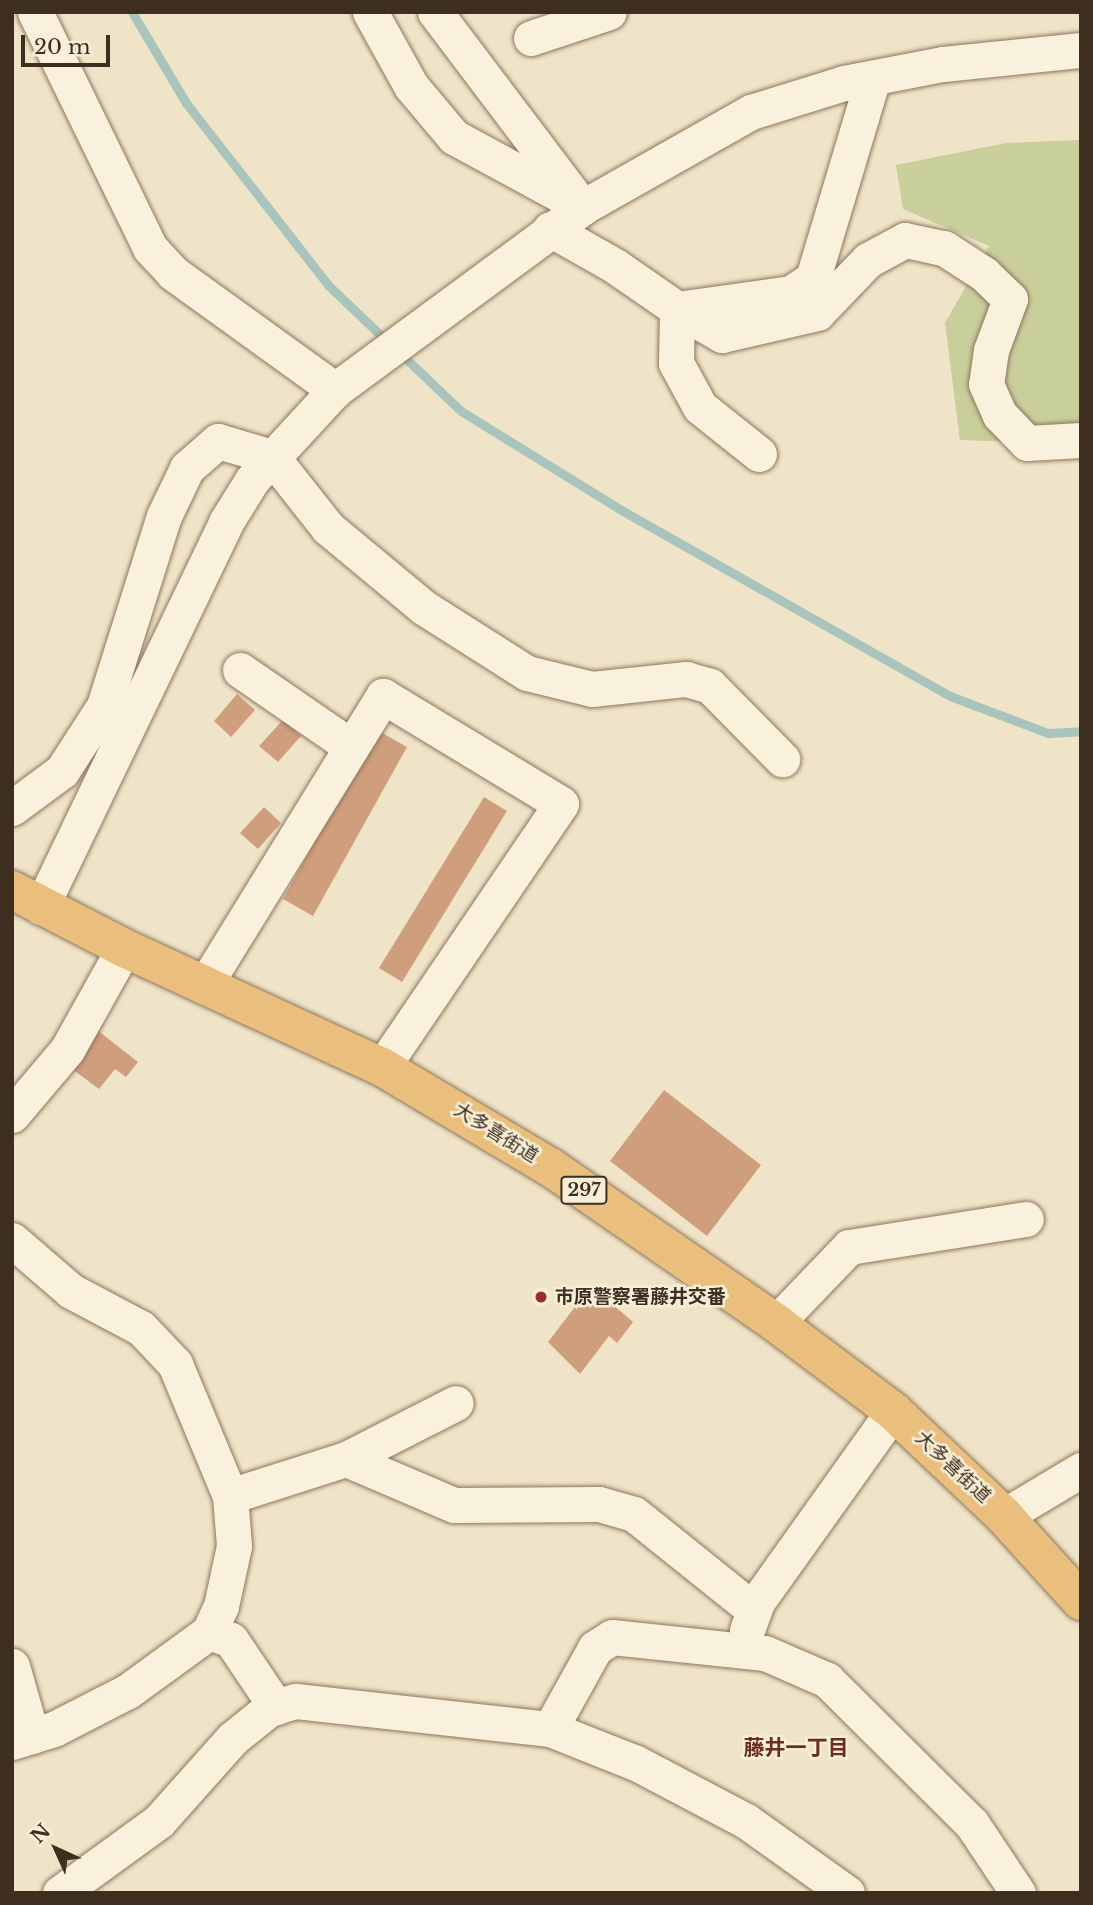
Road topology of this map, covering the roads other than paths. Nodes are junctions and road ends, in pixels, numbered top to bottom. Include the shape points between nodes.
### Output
1 (35, 12) edge
2 (370, 12) edge
3 (435, 12) edge
4 (609, 12) edge
5 (531, 38) dead end
6 (1081, 50) edge
7 (873, 78) junction
8 (583, 207) junction
9 (550, 229) junction
10 (677, 309) junction
11 (335, 390) junction
12 (1081, 440) edge
13 (759, 454) dead end
14 (272, 457) junction
15 (240, 670) dead end
16 (350, 746) junction
17 (782, 759) dead end
18 (12, 808) edge
19 (27, 899) edge
20 (124, 948) junction
21 (204, 986) junction
22 (382, 1068) junction
23 (12, 1115) edge
24 (1026, 1219) dead end
25 (12, 1240) edge
26 (776, 1323) junction
27 (456, 1403) dead end
28 (893, 1411) junction
29 (346, 1459) junction
30 (1081, 1470) edge
31 (230, 1496) junction
32 (1004, 1516) junction
33 (1081, 1601) edge
34 (754, 1610) junction
35 (209, 1632) junction
36 (740, 1650) junction
37 (12, 1666) edge
38 (275, 1707) junction
39 (550, 1729) junction
40 (22, 1739) edge
41 (60, 1893) edge
42 (847, 1893) edge
43 (1018, 1893) edge

1 - 11 street via 150,248 173,273
2 - 8 street via 411,86 454,137
3 - 8 street
4 - 5 street
6 - 7 street via 943,64
7 - 8 street via 751,112
7 - 10 street via 813,278 791,293
8 - 9 street
9 - 10 street
9 - 11 street
10 - 12 street via 722,335 817,313 867,260 905,240 944,248 984,274 1010,299 991,350 986,384 1000,415 1027,443
10 - 13 street via 676,363 700,407
11 - 14 street
14 - 17 street via 328,528 423,607 527,673 592,689 686,679 710,686
14 - 18 street via 218,441 187,468 164,516 104,706 62,771
14 - 19 street via 226,522
15 - 16 street
16 - 21 street
16 - 22 street via 383,696 561,804
19 - 20 highway, 大多喜街道 / 297
20 - 21 highway, 大多喜街道 / 297
20 - 23 street via 67,1050
21 - 22 highway, 大多喜街道 / 297
22 - 26 highway, 大多喜街道 / 297 via 550,1167
24 - 26 street via 849,1247
25 - 31 street via 71,1291 141,1328 175,1364
26 - 28 highway, 大多喜街道 / 297
27 - 29 street
28 - 32 highway, 大多喜街道 / 297
28 - 34 street
29 - 31 street
29 - 34 street via 454,1505 599,1504 634,1514
30 - 32 street
31 - 35 street via 234,1546 221,1606
32 - 33 highway, 大多喜街道 / 297
34 - 36 street
35 - 38 street via 231,1640
35 - 40 street via 128,1691
36 - 39 street via 612,1637 595,1648
36 - 43 street via 765,1653 827,1680 972,1824
37 - 40 street
38 - 39 street via 296,1701
38 - 41 street via 232,1739 159,1821
39 - 42 street via 636,1763 746,1821

